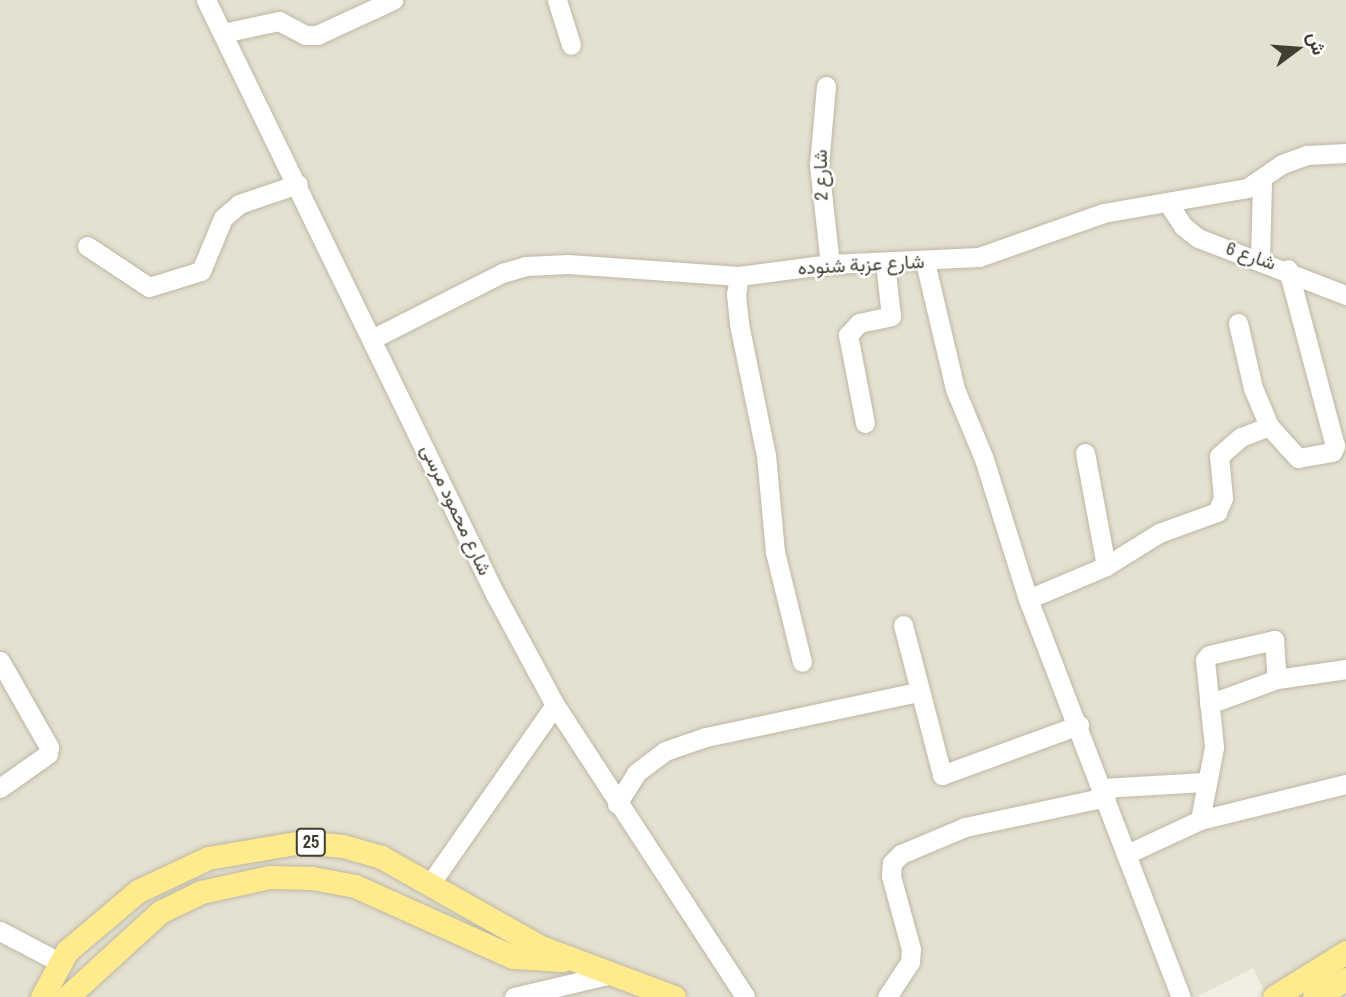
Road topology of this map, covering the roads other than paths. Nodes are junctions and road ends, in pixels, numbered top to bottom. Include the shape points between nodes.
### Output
1 (206, 0) edge
2 (393, 0) edge
3 (557, 0) edge
4 (223, 33) junction
5 (570, 45) dead end
6 (826, 86) dead end
7 (1346, 153) edge
8 (1262, 181) junction
9 (298, 184) junction
10 (1168, 203) junction
11 (87, 246) dead end
12 (1259, 259) junction
13 (925, 262) junction
14 (885, 263) junction
15 (830, 264) junction
16 (1288, 269) junction
17 (739, 276) junction
18 (1346, 295) edge
19 (1238, 323) dead end
20 (374, 338) junction
21 (865, 423) dead end
22 (1269, 426) junction
23 (1085, 453) dead end
24 (1106, 566) junction
25 (1028, 599) junction
26 (903, 625) dead end
27 (0, 661) edge
28 (802, 662) dead end
29 (1346, 669) edge
30 (1277, 679) junction
31 (918, 692) junction
32 (1209, 704) junction
33 (555, 705) junction
34 (1079, 725) junction
35 (1204, 782) junction
36 (1346, 783) edge
37 (0, 788) edge
38 (1104, 793) junction
39 (617, 804) junction
40 (1200, 820) junction
41 (1127, 854) junction
42 (430, 884) junction
43 (0, 931) edge
44 (1346, 952) edge
45 (569, 959) junction
46 (59, 962) junction
47 (608, 975) junction
48 (1346, 979) edge
49 (42, 997) edge
50 (66, 997) edge
51 (514, 997) edge
52 (674, 997) edge
53 (745, 997) edge
54 (887, 997) edge
55 (1181, 997) edge
56 (1274, 997) edge
57 (1314, 997) edge

1 - 4 street, شارع محمود مرسى
2 - 4 street via 317,35 305,35 279,21
3 - 5 street
4 - 9 street, شارع محمود مرسى
6 - 15 street, شارع 2 via 819,165
7 - 8 street, شارع عزبة شنوده via 1294,158
8 - 10 street, شارع عزبة شنوده
8 - 12 street
9 - 11 street via 239,204 223,218 201,271 149,287
9 - 20 street, شارع محمود مرسى
10 - 12 street, شارع 6 via 1192,235
10 - 13 street, شارع عزبة شنوده via 1090,216 991,255
12 - 16 street, شارع 6
13 - 14 street, شارع عزبة شنوده
13 - 25 street via 955,389 984,459
14 - 15 street, شارع عزبة شنوده
14 - 21 street via 891,316 859,323 848,335
15 - 17 street, شارع عزبة شنوده
16 - 18 street, شارع 6 via 1321,288
16 - 22 street via 1335,448 1298,458
17 - 20 street, شارع عزبة شنوده via 568,264 526,267 494,277
17 - 28 street via 739,324 766,455 775,552
19 - 22 street via 1253,388
20 - 33 street, شارع محمود مرسى via 495,594
22 - 24 street via 1241,437 1219,456 1223,498 1217,512 1158,533
23 - 24 street
24 - 25 street
25 - 34 street
26 - 31 street
27 - 37 street via 49,747 48,754
29 - 30 street
30 - 32 street
30 - 32 street via 1274,640 1209,654 1204,667
31 - 34 street via 942,775
31 - 39 street via 706,737 665,751 636,773
32 - 35 street via 1214,747
33 - 39 street, شارع محمود مرسى
33 - 42 street
34 - 38 street
35 - 38 street
35 - 40 street
36 - 40 street
38 - 41 street
38 - 54 street via 965,827 901,854 892,863 891,876 911,949 909,962
39 - 53 street, شارع محمود مرسى
40 - 41 street
41 - 55 street
42 - 45 main road, 25
42 - 46 main road, 25 via 390,861 344,846 302,842 234,851 183,868 138,891 100,918
43 - 46 street
44 - 56 main road
45 - 47 main road, 25
45 - 50 main road via 541,962 513,957 355,886 269,877 201,892 160,912
46 - 49 main road, 25
47 - 51 street
47 - 52 main road, 25
48 - 57 main road

